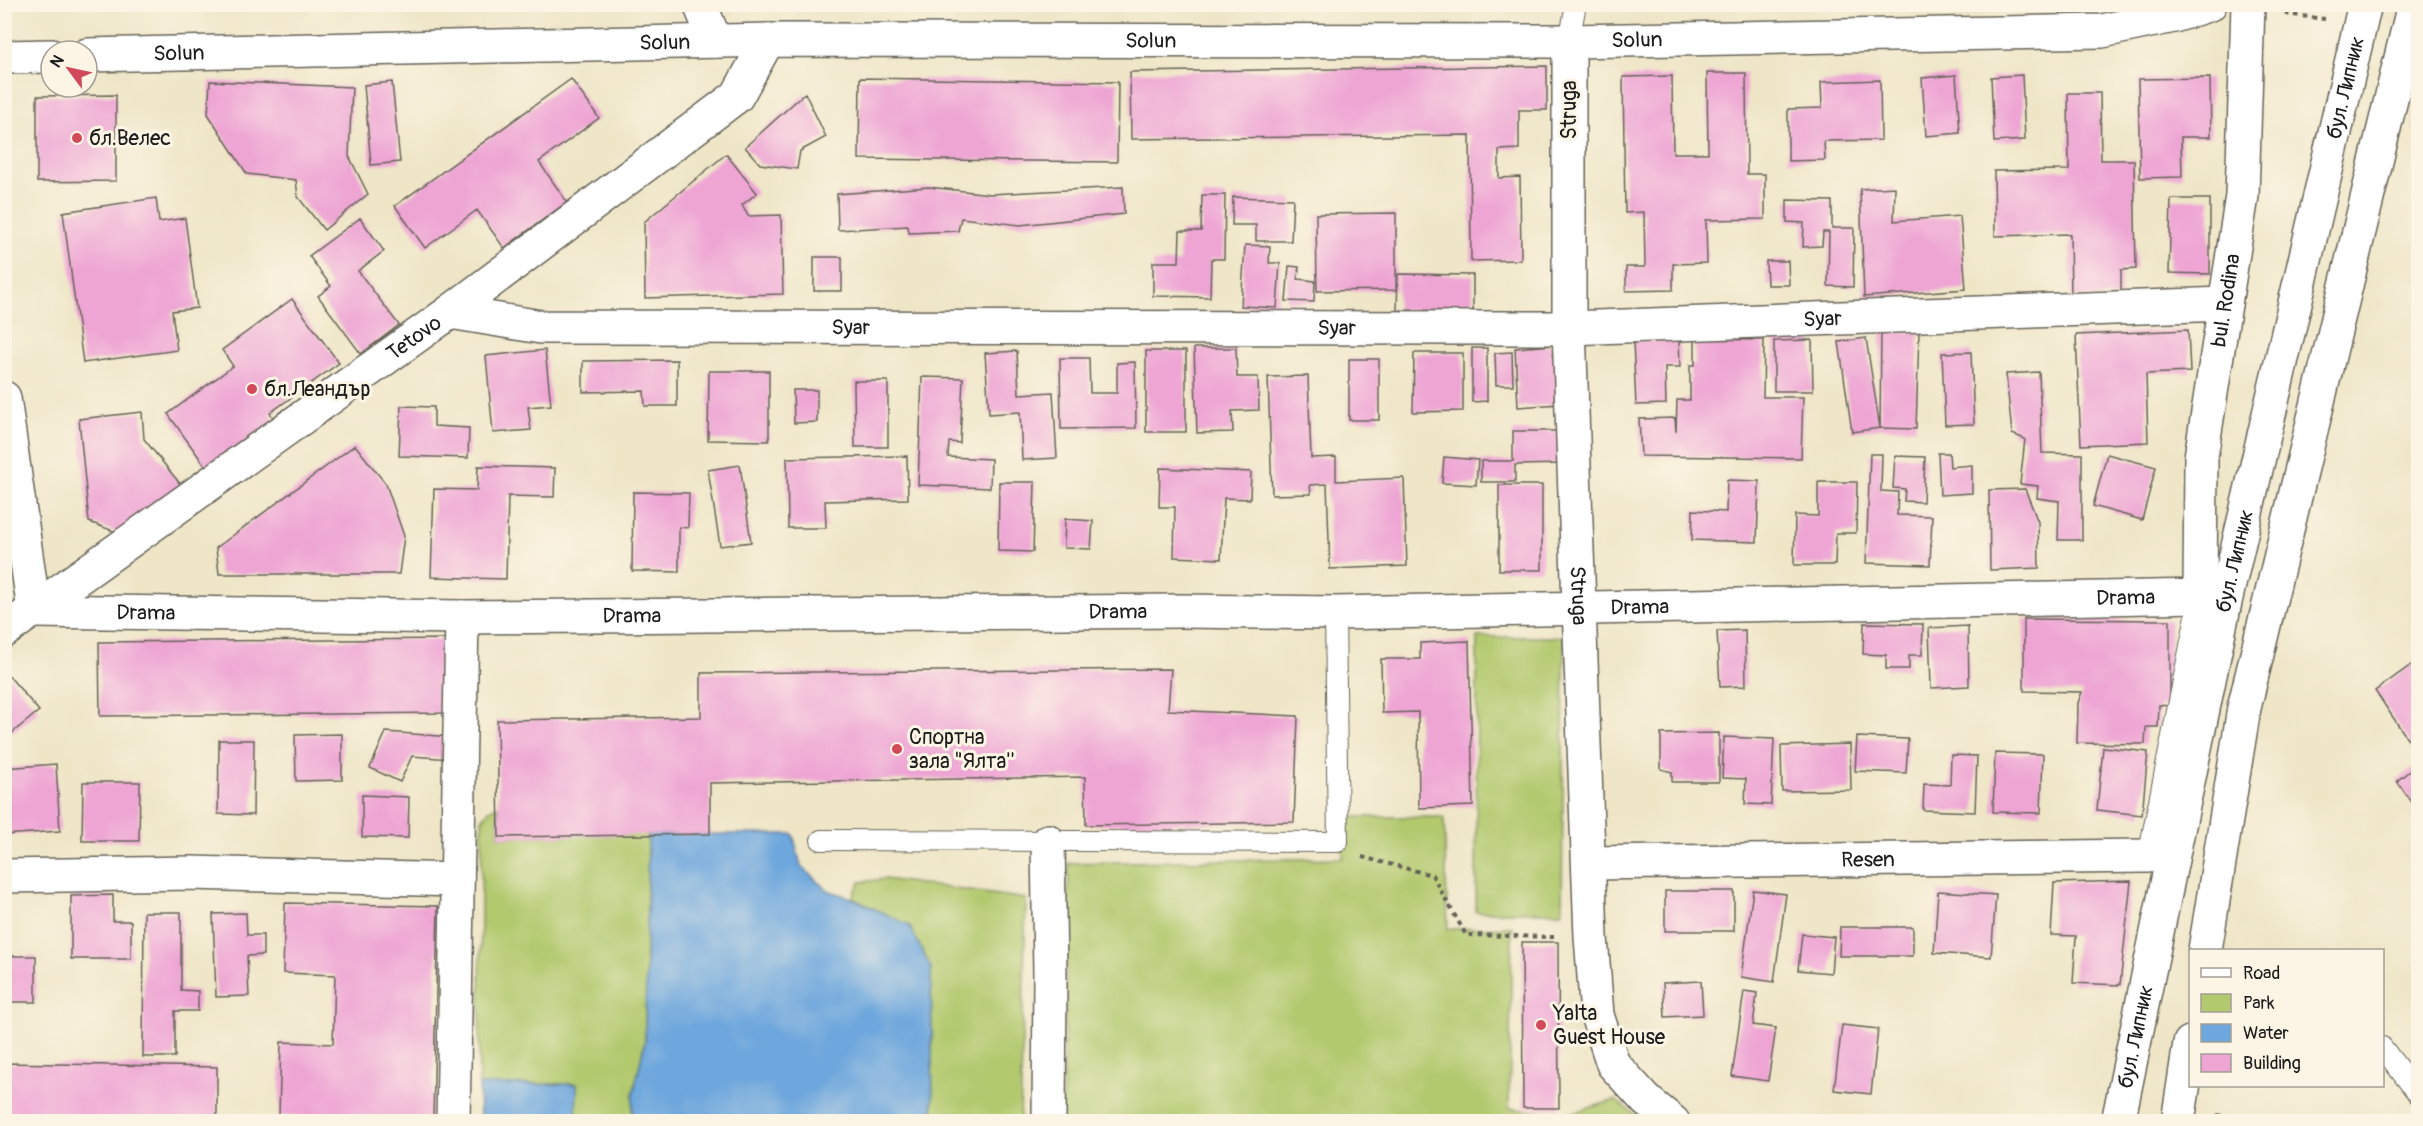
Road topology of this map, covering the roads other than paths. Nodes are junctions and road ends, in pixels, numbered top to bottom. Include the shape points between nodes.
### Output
1 (700, 4) edge
2 (1576, 4) edge
3 (2210, 4) edge
4 (2248, 4) edge
5 (2365, 4) edge
6 (2413, 4) edge
7 (768, 40) junction
8 (716, 41) junction
9 (1569, 41) junction
10 (99, 55) edge
11 (39, 56) edge
12 (4, 57) edge
13 (2225, 304) junction
14 (450, 312) junction
15 (1569, 328) junction
16 (4, 398) edge
17 (2200, 596) junction
18 (1580, 609) junction
19 (34, 610) junction
20 (1335, 613) junction
21 (462, 617) junction
22 (4, 631) edge
23 (821, 840) dead end
24 (1048, 841) junction
25 (2148, 856) joint
26 (1589, 863) junction
27 (4, 876) edge
28 (457, 880) junction
29 (2205, 949) edge
30 (2189, 1050) edge
31 (2384, 1050) edge
32 (2418, 1094) edge
33 (453, 1122) edge
34 (1048, 1122) edge
35 (1673, 1122) edge
36 (2118, 1122) edge
37 (2178, 1122) edge

1 - 8 street
2 - 9 lane
3 - 9 street, Solun via 2102,31
4 - 13 street, bul. Rodina via 2242,196
5 - 36 street, бул. Липник via 2225,602
6 - 29 street, бул. Липник via 2244,708
7 - 8 street, Solun
7 - 9 street, Solun
7 - 14 street, Tetovo via 737,96
8 - 10 street, Solun
9 - 15 street, Struga
11 - 12 street
13 - 15 street, Syar
13 - 17 street, bul. Rodina via 2201,457
14 - 15 street, Syar via 542,327
14 - 19 street, Tetovo
15 - 18 street, Struga
16 - 19 street
17 - 18 street, Drama
17 - 25 lane
18 - 20 street, Drama
18 - 26 street, Struga
19 - 21 street, Drama
19 - 22 street, Tetovo
20 - 21 street, Drama
20 - 24 lane via 1338,842
21 - 28 street
23 - 24 lane
24 - 34 street
25 - 26 street, Resen
26 - 35 street, Struga via 1597,1015 1613,1064
27 - 28 street via 191,873
28 - 33 street
30 - 37 street
31 - 32 lane

